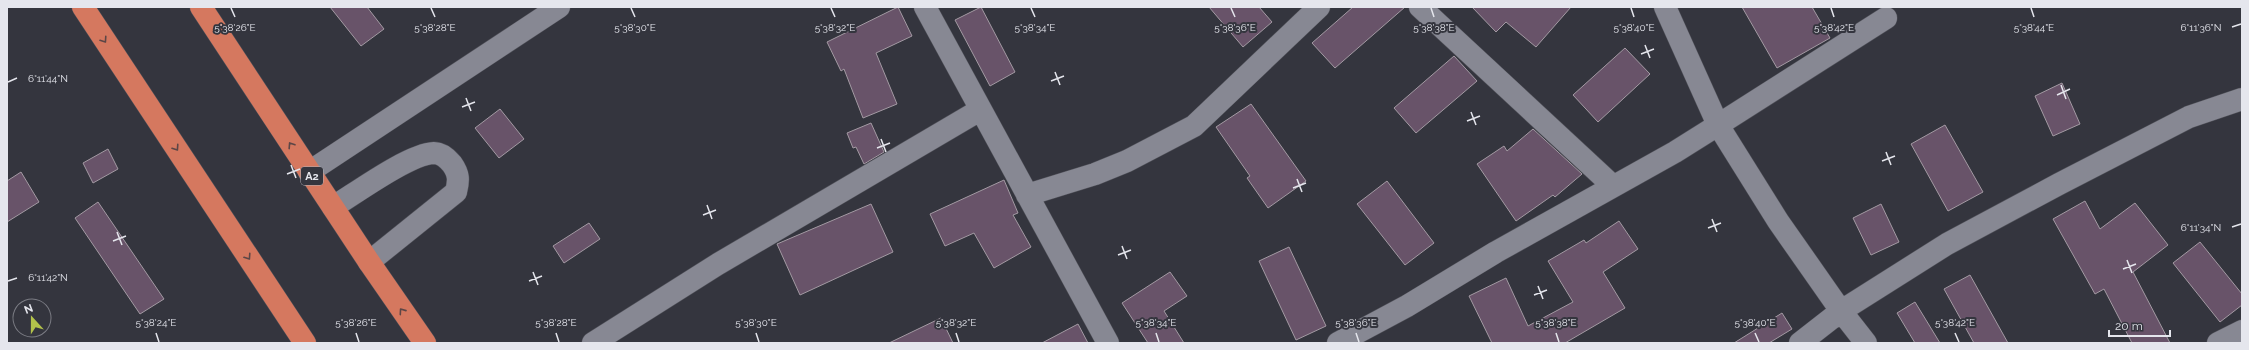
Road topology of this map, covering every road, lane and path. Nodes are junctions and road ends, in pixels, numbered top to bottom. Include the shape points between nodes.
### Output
1 (83, 7) edge
2 (201, 7) edge
3 (559, 7) edge
4 (1319, 7) edge
5 (1420, 7) edge
6 (1665, 7) edge
7 (933, 10) edge
8 (1886, 18) dead end
9 (2242, 99) edge
10 (980, 110) junction
11 (1718, 125) junction
12 (309, 172) junction
13 (1613, 186) junction
14 (1027, 195) junction
15 (333, 207) junction
16 (368, 262) junction
17 (1842, 311) junction
18 (2242, 331) edge
19 (305, 343) edge
20 (425, 343) edge
21 (593, 343) edge
22 (1108, 343) edge
23 (1338, 343) edge
24 (1800, 343) edge
25 (1866, 343) edge
26 (2218, 343) edge

1 -> 19 highway
12 -> 2 highway, A2
3 - 12 street
4 - 14 street via 1194,126 1127,161 1095,174
5 - 13 street
6 - 11 street
7 - 10 street
8 - 11 street
9 - 17 street via 2189,117 2052,187 1947,244
10 - 14 street
10 - 21 street via 718,264
11 - 13 street
11 - 17 street via 1778,221
12 - 15 highway, A2
13 - 23 street via 1407,306
14 - 22 street
15 - 16 highway, A2
15 - 16 street via 421,156 435,153 447,157 458,172 456,192
20 -> 16 highway, A2
17 - 24 street
17 - 25 street
18 - 26 street

